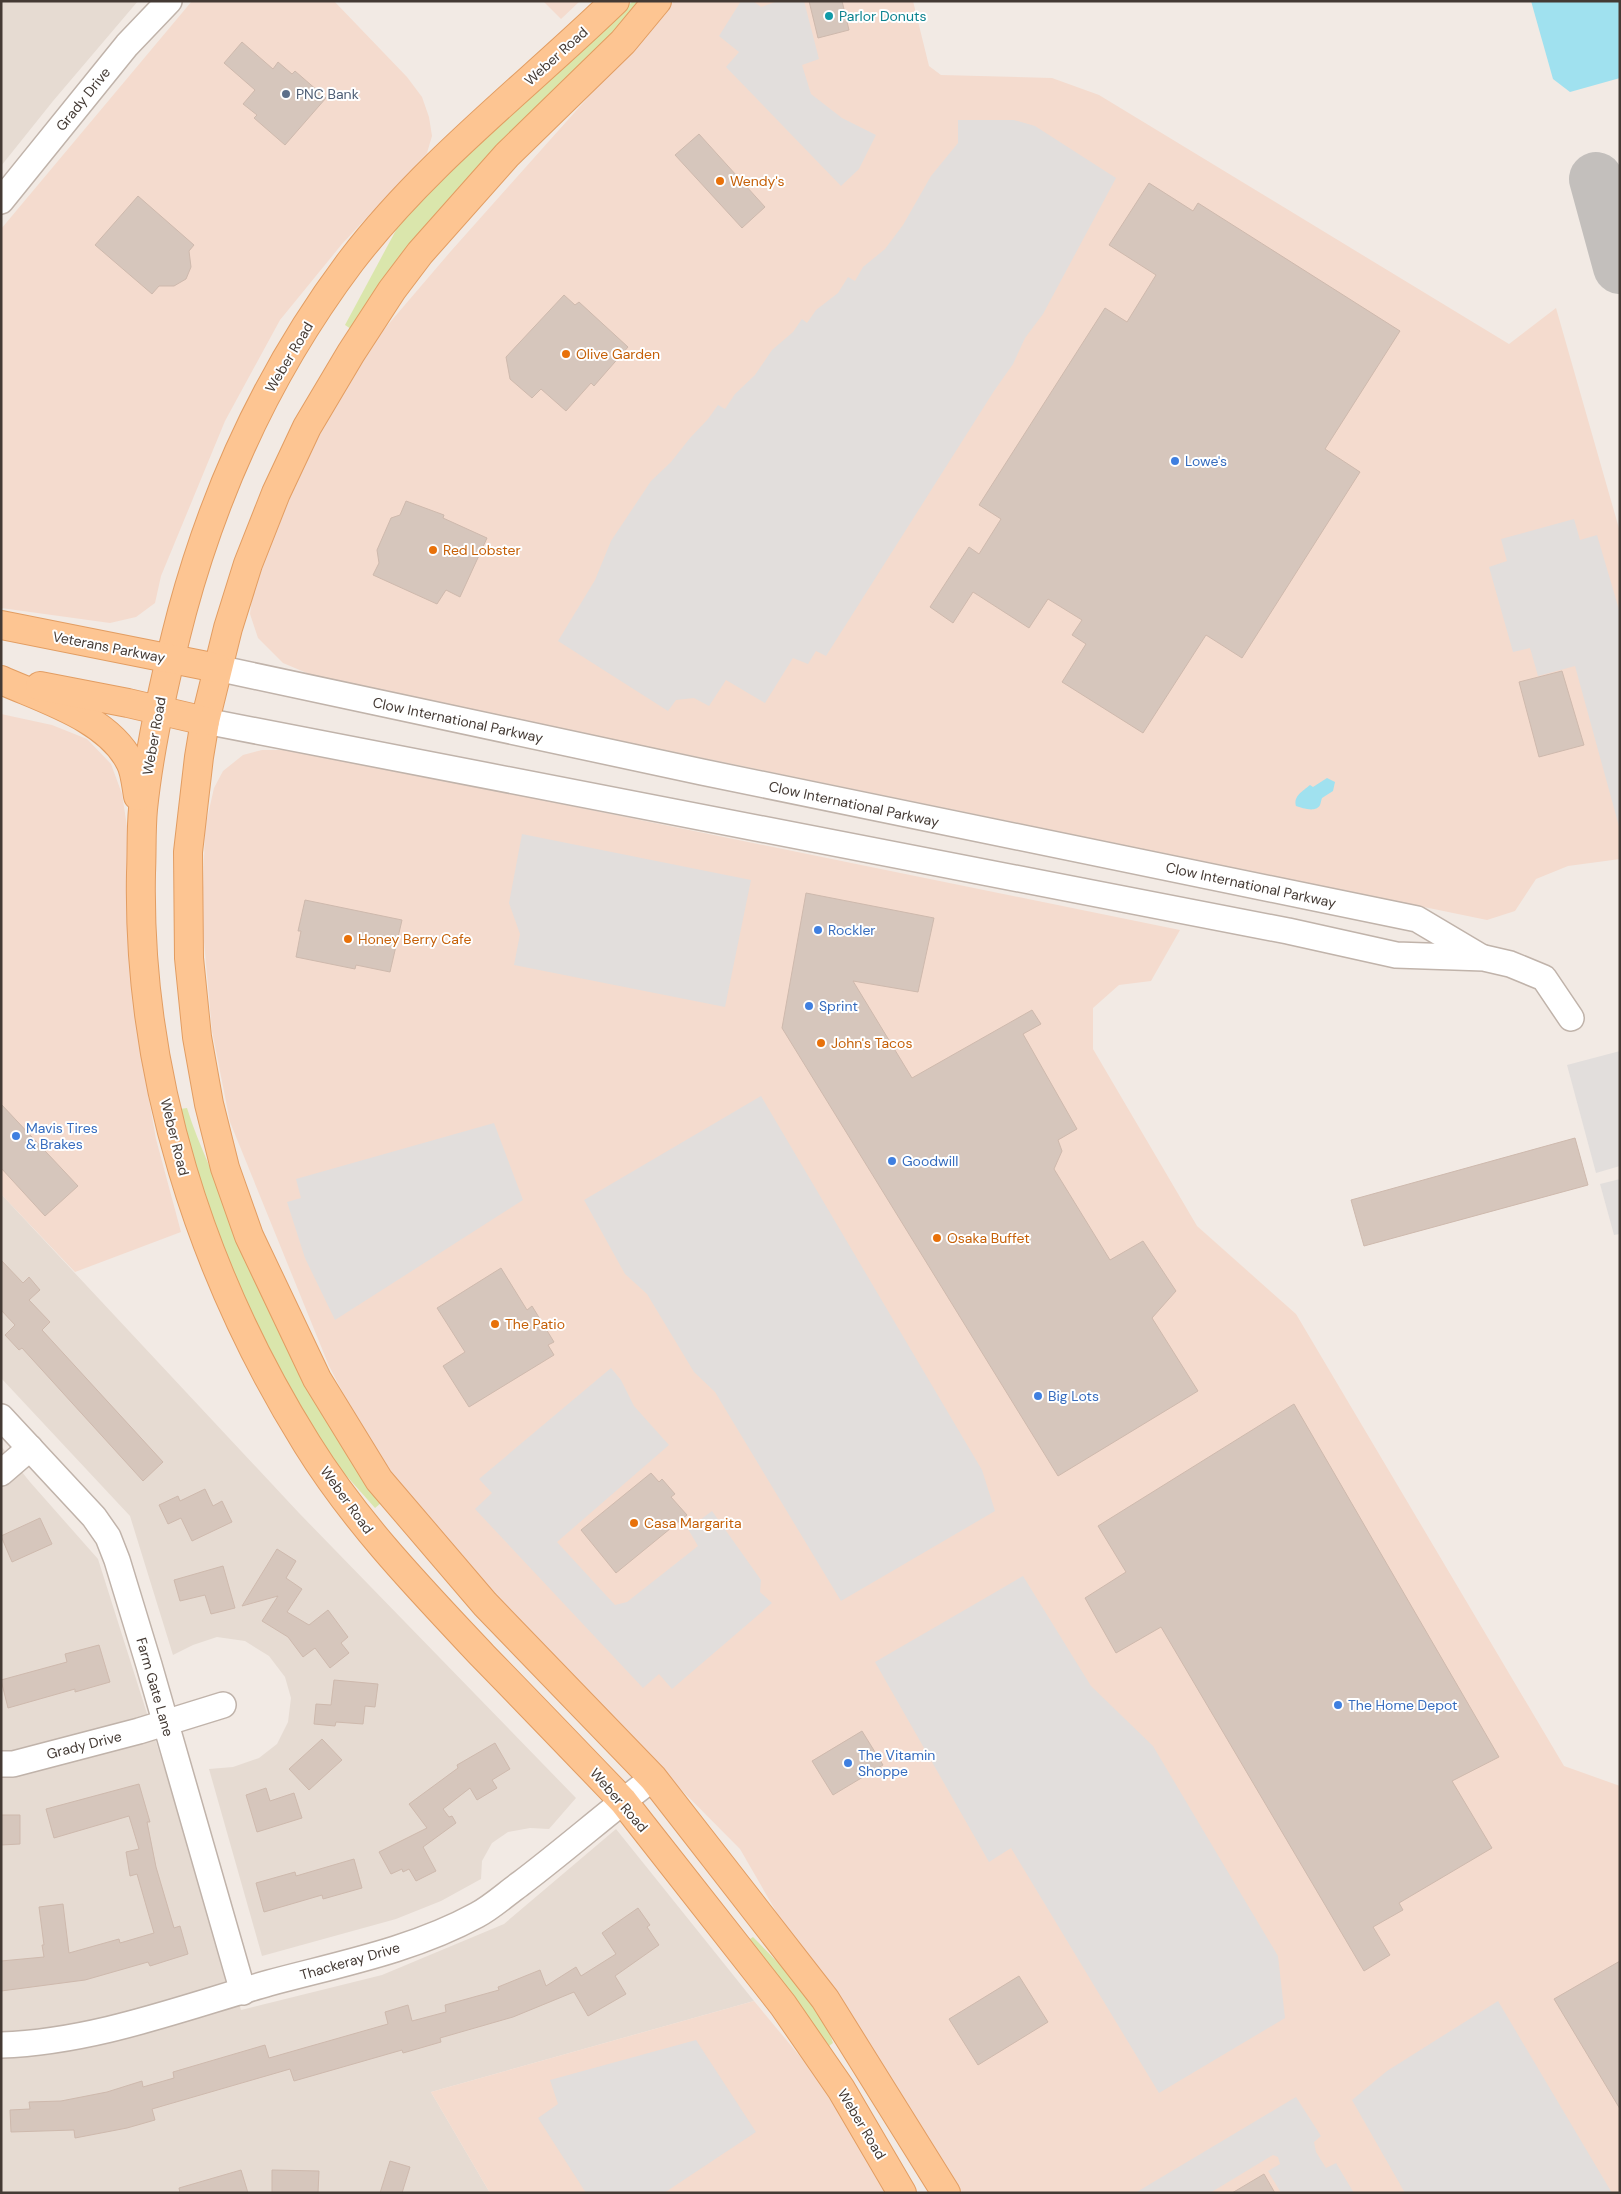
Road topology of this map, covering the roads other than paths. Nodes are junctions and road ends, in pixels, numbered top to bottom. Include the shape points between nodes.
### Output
1 (169, 1) edge
2 (615, 1) edge
3 (657, 1) edge
4 (1, 201) edge
5 (1, 625) edge
6 (170, 659) junction
7 (217, 668) junction
8 (1, 680) edge
9 (158, 710) junction
10 (205, 721) junction
11 (142, 814) junction
12 (1484, 958) junction
13 (1571, 1018) dead end
14 (1, 1417) edge
15 (30, 1448) junction
16 (1, 1473) edge
17 (223, 1705) dead end
18 (165, 1723) junction
19 (1, 1764) edge
20 (653, 1778) junction
21 (623, 1801) junction
22 (243, 1992) junction
23 (1, 2045) edge
24 (902, 2193) edge
25 (946, 2193) edge

1 - 4 street, Grady Drive via 127,45
2 - 6 main road, Weber Road via 477,126 387,217 349,264 288,354 221,493 194,568
3 - 7 main road via 623,42 501,162 420,253 392,290 307,427 280,484 248,564
5 - 6 main road, Veterans Parkway
6 - 7 main road, Veterans Parkway
6 - 9 main road, Weber Road
7 - 10 main road
7 - 12 street, Clow International Parkway via 702,772 1417,919
8 - 9 main road
8 - 11 main road via 88,720 116,740 131,763
9 - 10 main road
9 - 11 main road, Weber Road
10 - 12 street, Clow International Parkway via 1288,931 1396,955
10 - 20 main road via 188,852 189,958 197,1037 209,1104 225,1168 249,1236 317,1379 379,1480 485,1604
11 - 21 main road, Weber Road via 140,921 157,1066 188,1190 246,1335 306,1443 366,1528 449,1620
12 - 13 street, Clow International Parkway via 1510,964 1544,978
14 - 15 street, Farm Gate Lane
15 - 16 street
15 - 18 street, Farm Gate Lane via 108,1537 118,1560
17 - 18 street, Grady Drive
18 - 19 street, Grady Drive via 13,1764
18 - 22 street, Farm Gate Lane
20 - 21 street, Thackeray Drive
20 - 25 main road via 825,1999
21 - 22 street, Thackeray Drive via 479,1914 431,1937
21 - 24 main road, Weber Road via 783,2005 841,2088
22 - 23 street, Thackeray Drive via 103,2031 30,2044

